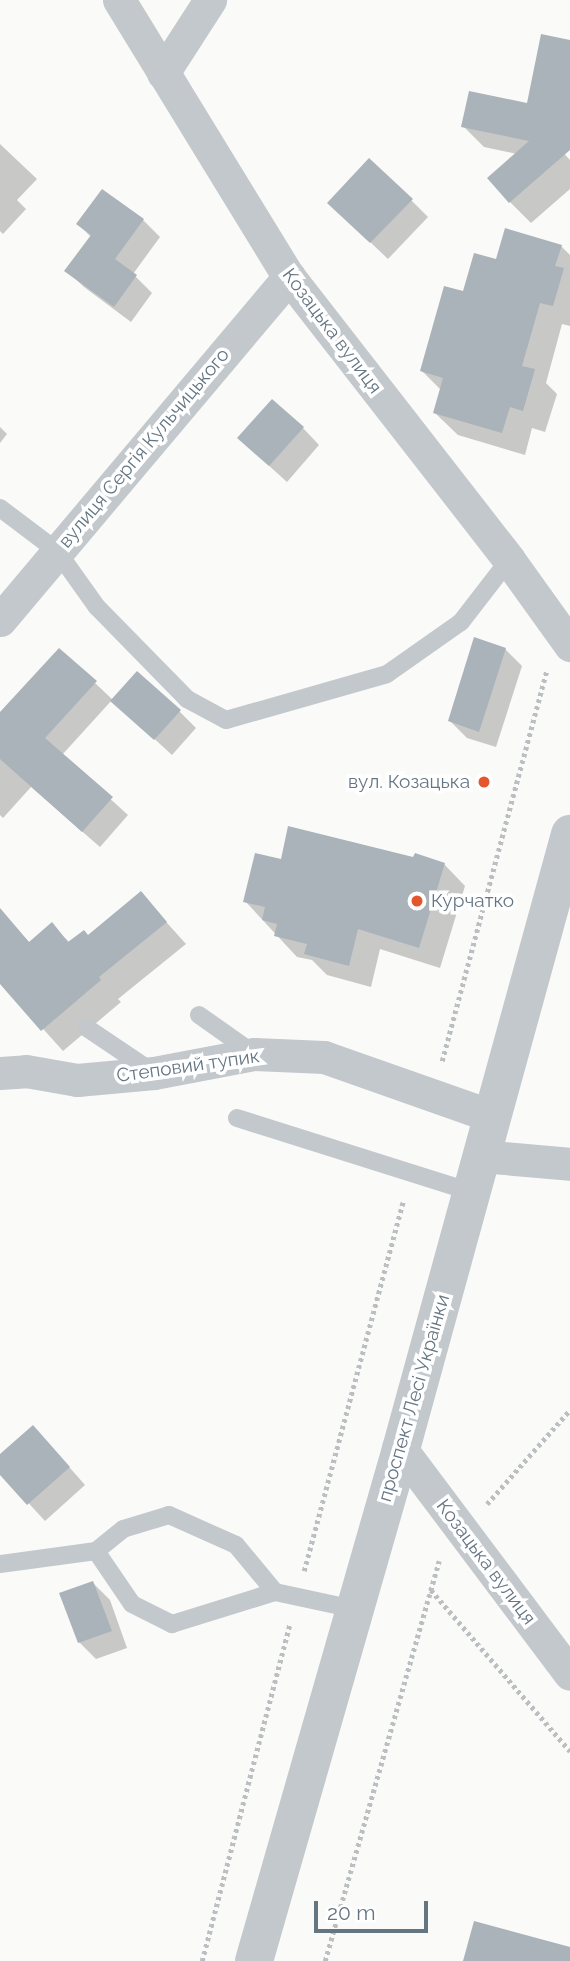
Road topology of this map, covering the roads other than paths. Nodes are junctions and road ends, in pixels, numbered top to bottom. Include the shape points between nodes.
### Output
1 (119, 0) edge
2 (210, 0) edge
3 (163, 73) junction
4 (289, 277) junction
5 (0, 508) edge
6 (57, 551) junction
7 (509, 560) junction
8 (0, 620) edge
9 (564, 637) edge
10 (570, 834) edge
11 (199, 1015) dead end
12 (87, 1028) dead end
13 (254, 1054) junction
14 (0, 1073) edge
15 (154, 1073) junction
16 (492, 1116) junction
17 (237, 1118) dead end
18 (570, 1164) edge
19 (477, 1174) junction
20 (401, 1449) junction
21 (96, 1551) junction
22 (0, 1564) edge
23 (275, 1592) junction
24 (354, 1609) junction
25 (570, 1674) edge
26 (254, 1961) edge

1 - 3 street, Козацька вулиця
2 - 3 street
3 - 4 street, Козацька вулиця
4 - 6 street, вулиця Сергія Кульчицького
4 - 7 street, Козацька вулиця
5 - 6 lane
6 - 7 lane via 97,607 187,698 226,720 387,674 461,622
6 - 8 street, вулиця Сергія Кульчицького
7 - 9 street, Козацька вулиця
10 - 16 street, проспект Лесі Українки
11 - 13 lane
12 - 15 lane
13 - 15 street, Степовий тупик
13 - 16 street, Степовий тупик via 324,1057
14 - 15 street, Степовий тупик via 26,1071 77,1080
16 - 19 street, проспект Лесі Українки
17 - 19 lane via 411,1173
18 - 19 street
19 - 20 street, проспект Лесі Українки
20 - 24 street, проспект Лесі Українки
20 - 25 street, Козацька вулиця
21 - 22 lane
21 - 23 lane via 132,1604 172,1624
21 - 23 lane via 123,1529 169,1515 236,1545
23 - 24 lane
24 - 26 street, проспект Лесі Українки

